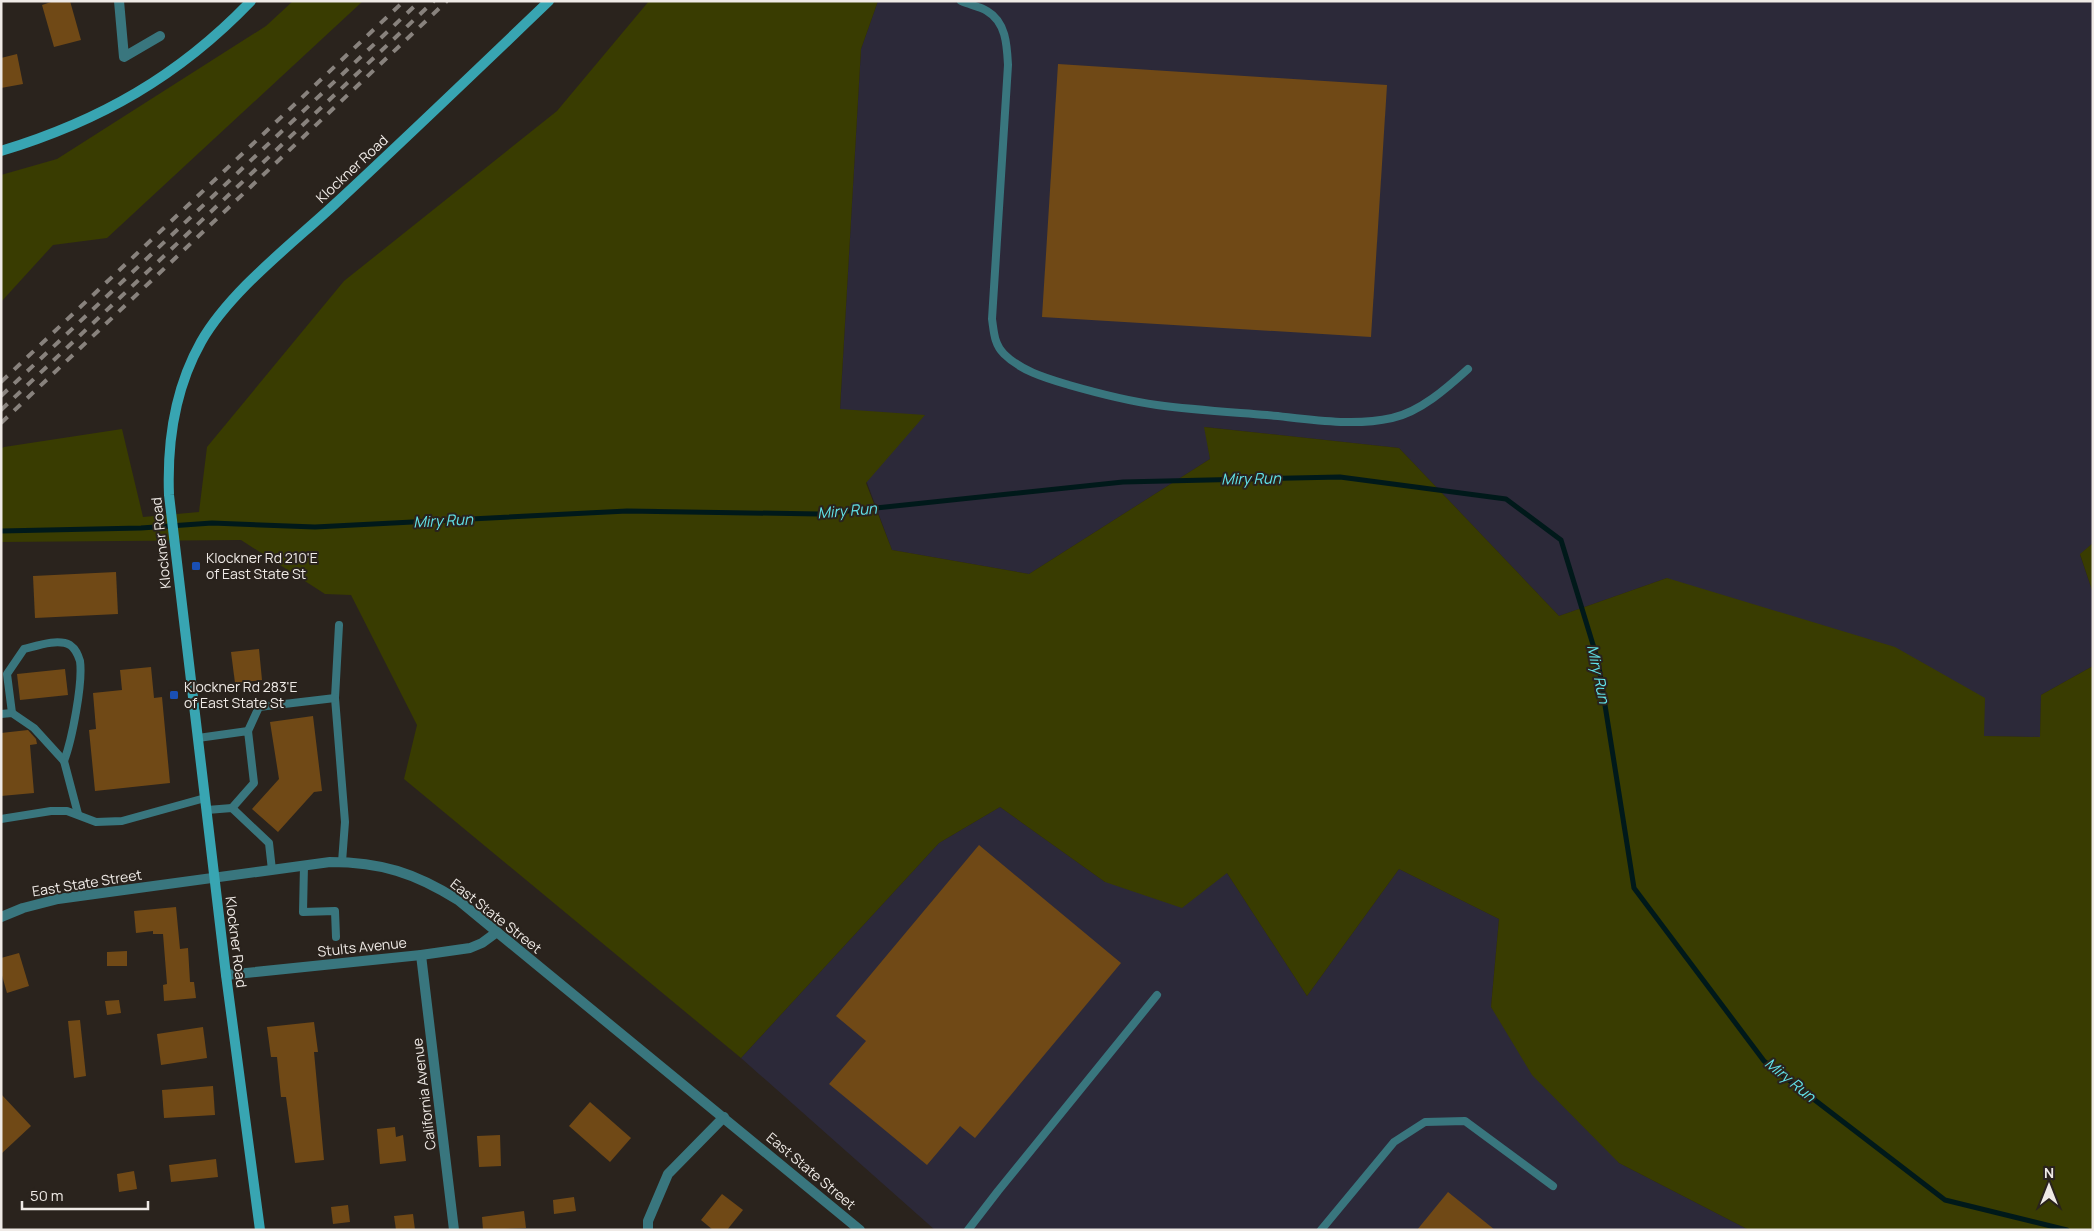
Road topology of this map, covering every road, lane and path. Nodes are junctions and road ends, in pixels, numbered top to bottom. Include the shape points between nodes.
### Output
1 (119, 1) edge
2 (250, 1) edge
3 (549, 1) edge
4 (961, 1) edge
5 (160, 36) dead end
6 (1, 152) edge
7 (1468, 369) dead end
8 (339, 624) dead end
9 (335, 698) junction
10 (12, 713) junction
11 (1, 714) edge
12 (248, 731) junction
13 (198, 738) junction
14 (64, 761) junction
15 (205, 798) junction
16 (232, 808) junction
17 (207, 810) junction
18 (78, 814) junction
19 (1, 819) edge
20 (342, 862) junction
21 (304, 866) junction
22 (272, 870) junction
23 (215, 877) junction
24 (1, 917) edge
25 (497, 932) junction
26 (336, 937) dead end
27 (421, 955) junction
28 (226, 975) junction
29 (1157, 994) dead end
30 (724, 1117) junction
31 (1553, 1186) dead end
32 (260, 1230) edge
33 (454, 1230) edge
34 (648, 1230) edge
35 (860, 1230) edge
36 (968, 1230) edge
37 (1321, 1230) edge

1 - 5 street via 124,57
2 - 6 main road via 195,54 137,94 64,130
3 - 13 main road, Klockner Road via 250,282 213,324 198,347 178,397 168,459 169,495
4 - 7 lane via 987,11 1000,22 1006,39 1008,65 992,319 995,341 1004,354 1022,368 1089,391 1156,405 1368,421 1393,418 1421,405
8 - 9 lane
9 - 12 lane via 259,706
9 - 20 lane via 345,822
10 - 11 lane
10 - 14 lane via 34,728
10 - 14 lane via 7,674 24,648 63,643 77,652 80,679 71,743
12 - 13 lane
12 - 16 lane via 254,783
13 - 15 main road, Klockner Road
14 - 18 lane
15 - 17 main road, Klockner Road
15 - 18 lane via 122,821 96,822
16 - 17 lane
16 - 22 lane via 269,843
17 - 23 main road, Klockner Road
18 - 19 lane via 51,811
20 - 21 street, East State Street
20 - 25 street, East State Street via 383,866 433,884
21 - 22 street, East State Street
21 - 26 lane via 303,912 335,910
22 - 23 street, East State Street
23 - 24 street, East State Street via 58,899
23 - 28 main road, Klockner Road
25 - 27 street, Stults Avenue via 470,948
25 - 30 street, East State Street
27 - 28 street, Stults Avenue
27 - 33 street, California Avenue
28 - 32 main road, Klockner Road
29 - 36 lane
30 - 34 street via 668,1174 648,1221
30 - 35 street, East State Street
31 - 37 lane via 1465,1121 1425,1122 1394,1142

